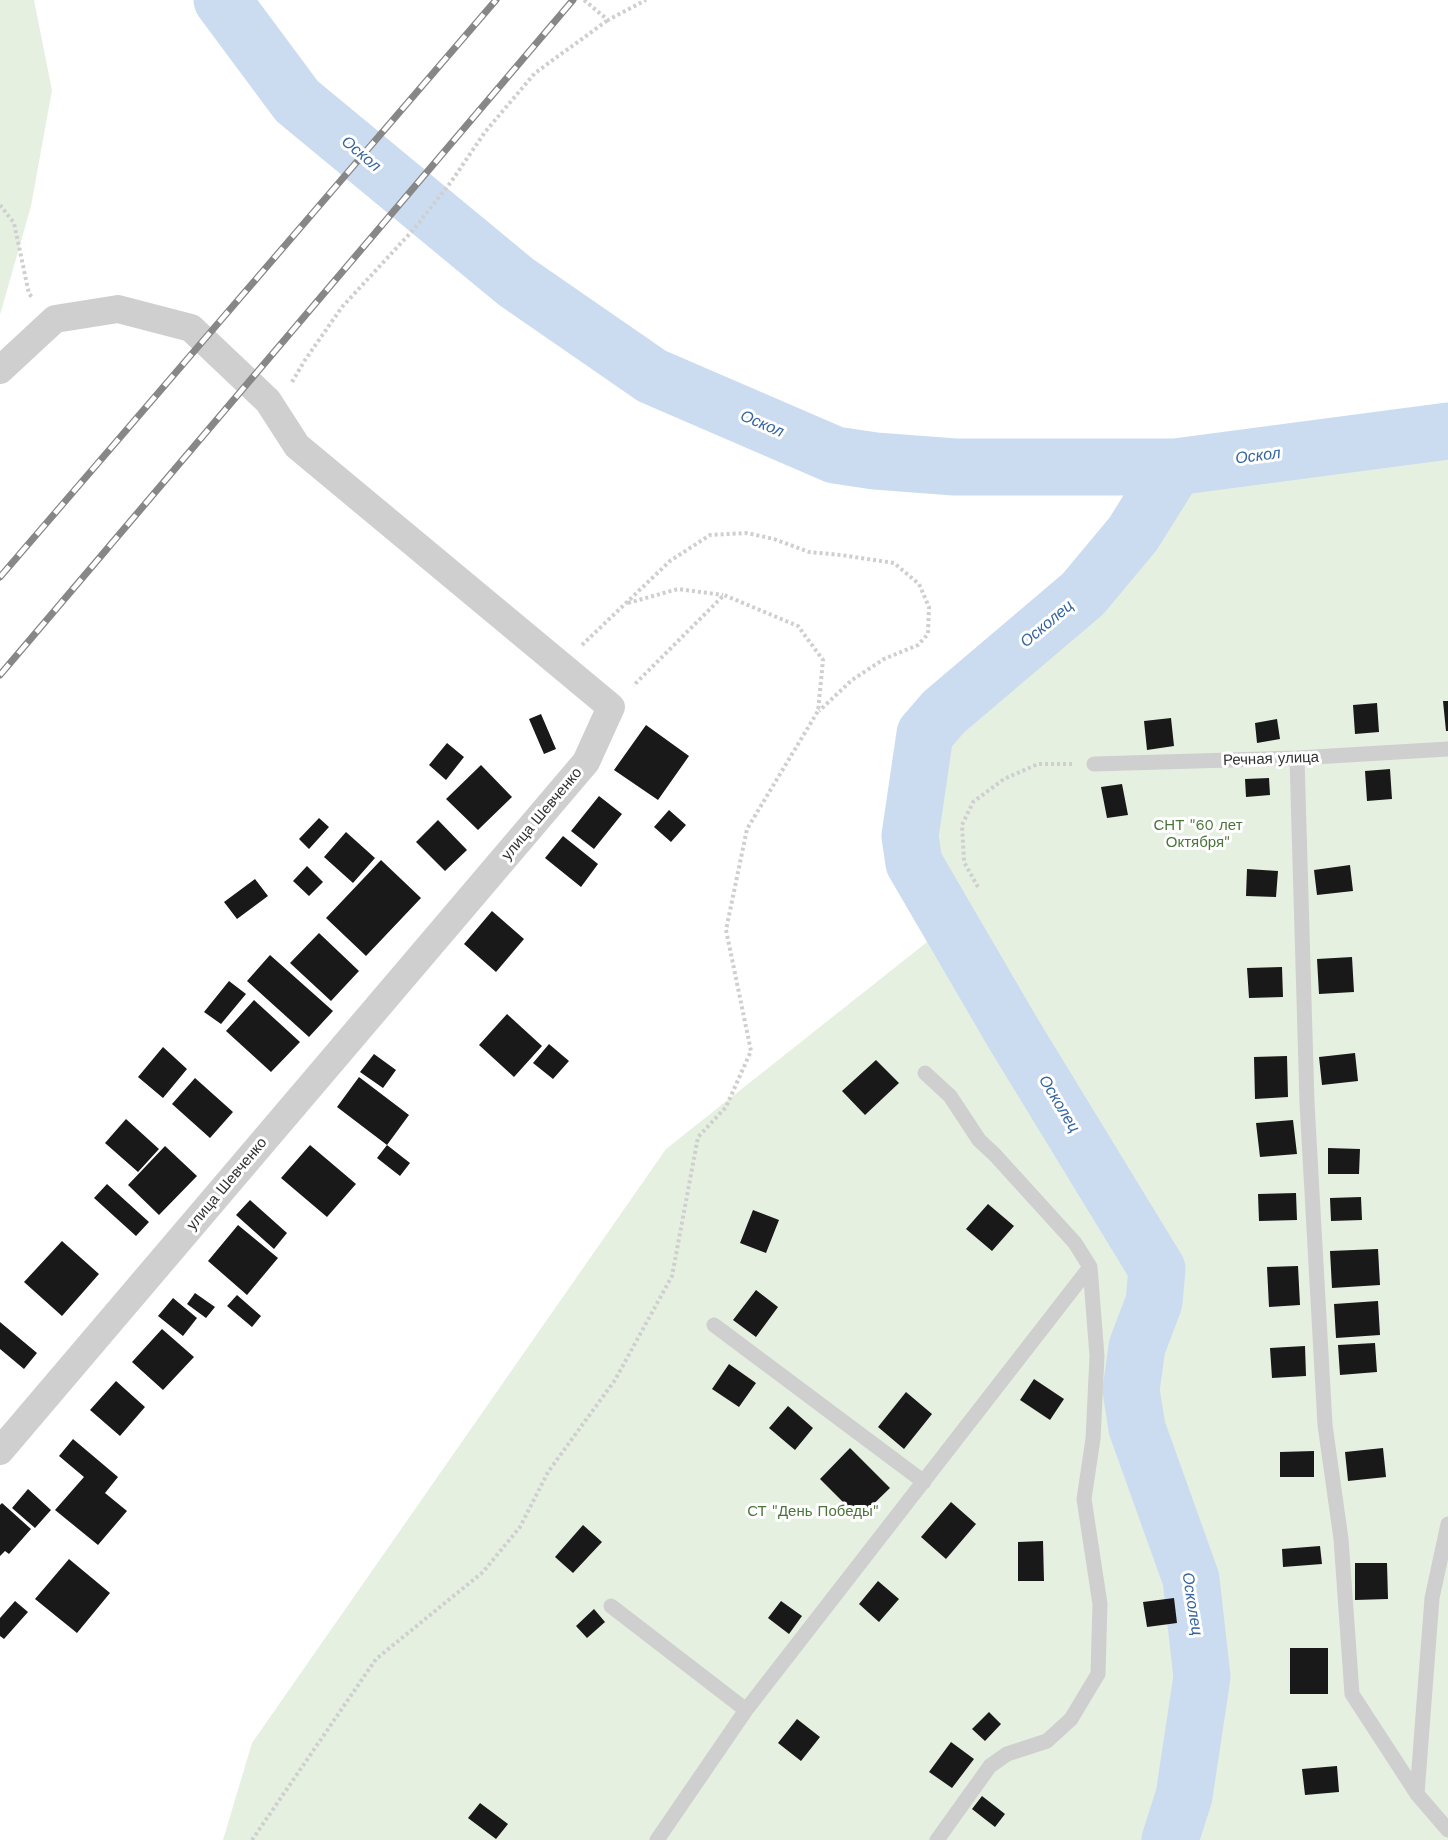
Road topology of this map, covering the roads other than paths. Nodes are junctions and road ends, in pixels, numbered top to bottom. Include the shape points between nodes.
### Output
1 (0, 370) edge
2 (1448, 749) edge
3 (1297, 758) junction
4 (1094, 764) road end
5 (925, 1073) dead end
6 (1090, 1267) junction
7 (714, 1325) dead end
8 (0, 1451) edge
9 (924, 1482) junction
10 (1448, 1524) edge
11 (611, 1606) dead end
12 (746, 1710) junction
13 (1417, 1794) junction
14 (1448, 1830) edge
15 (657, 1840) edge
16 (937, 1840) edge

1 - 8 street, улица Шевченко via 55,320 118,309 191,328 268,401 297,446 611,707 586,762
2 - 3 lane, Речная улица
3 - 4 lane, Речная улица
3 - 13 lane via 1307,1103 1324,1413 1341,1539 1352,1694
5 - 6 lane via 950,1096 979,1140 1076,1243
6 - 9 lane
6 - 16 lane via 1097,1356 1093,1439 1084,1499 1100,1604 1098,1674 1071,1719 1047,1741 1007,1754 990,1766
7 - 9 lane
9 - 12 lane
10 - 13 lane via 1432,1598
11 - 12 lane
12 - 15 lane
13 - 14 lane

